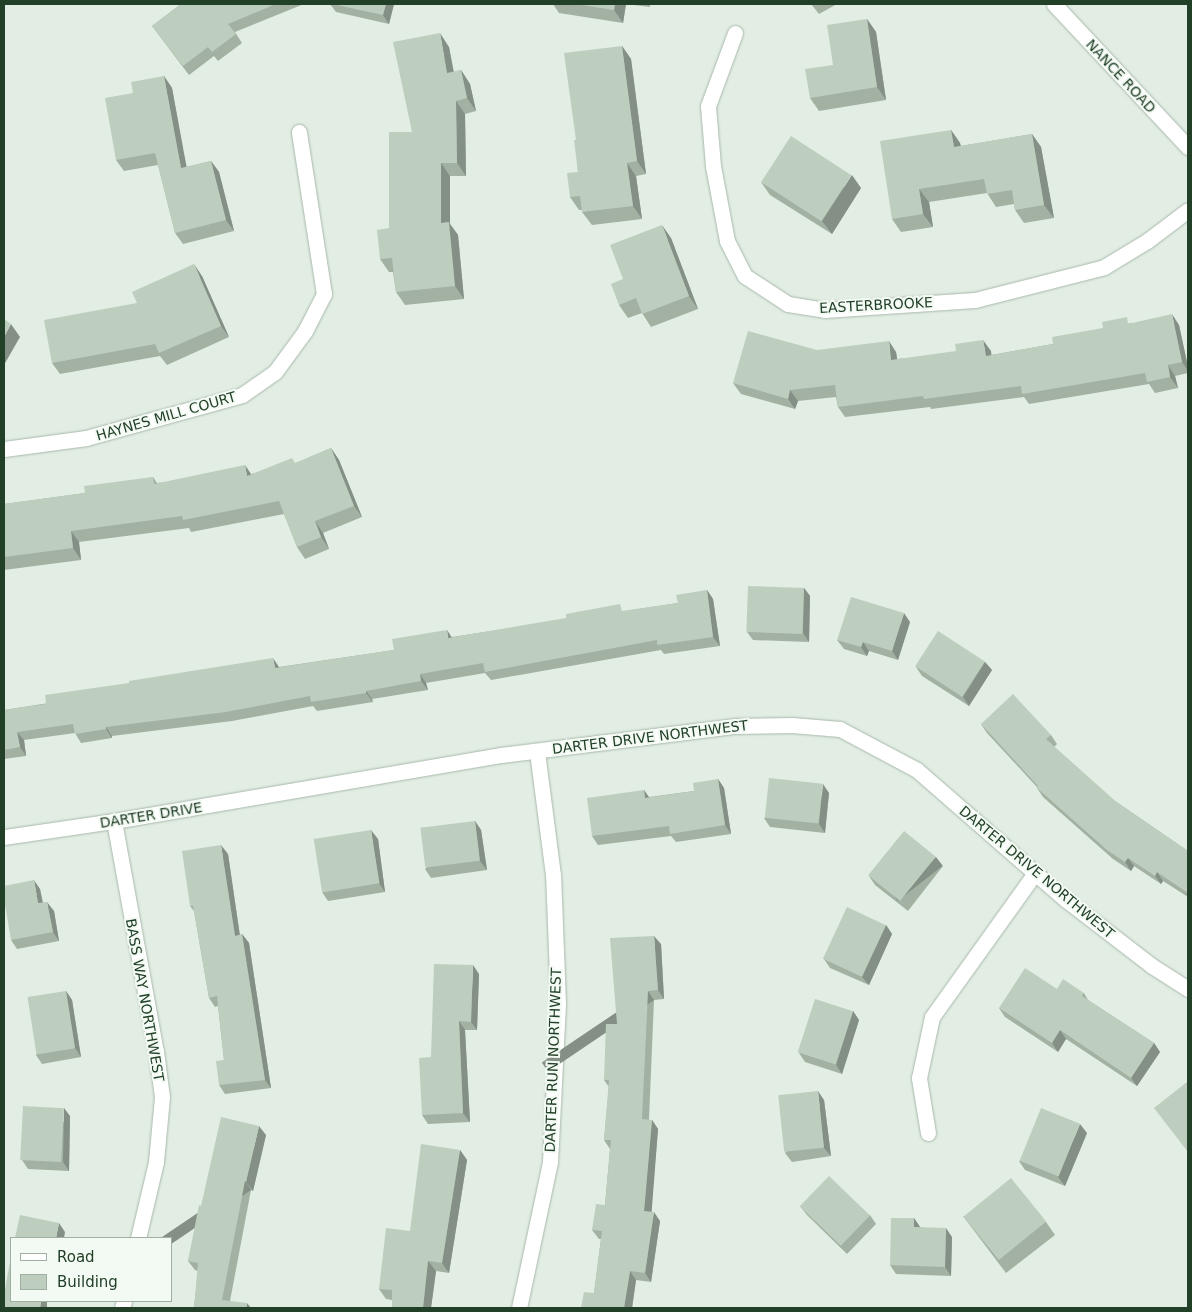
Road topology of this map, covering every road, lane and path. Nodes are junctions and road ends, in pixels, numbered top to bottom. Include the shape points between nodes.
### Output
1 (1054, 4) edge
2 (736, 33) dead end
3 (299, 132) dead end
4 (1188, 147) edge
5 (1188, 210) edge
6 (4, 449) edge
7 (537, 751) junction
8 (298, 790) joint
9 (114, 821) junction
10 (4, 837) edge
11 (1035, 873) junction
12 (1188, 989) edge
13 (928, 1132) dead end
14 (138, 1237) edge
15 (519, 1308) edge

1 - 4 street, NANCE ROAD
2 - 5 street, EASTERBROOKE via 708,106 713,166 727,241 745,276 788,304 825,310 974,300 1104,267 1147,241
3 - 6 street, HAYNES MILL COURT via 324,294 305,330 275,372 242,395 86,438
7 - 8 street, DARTER DRIVE NORTHWEST
7 - 11 street, DARTER DRIVE NORTHWEST via 735,726 792,725 840,730 917,770
7 - 15 street, DARTER RUN NORTHWEST via 553,874 558,1004 550,1162
8 - 9 street, DARTER DRIVE
9 - 10 street, DARTER DRIVE
9 - 14 street, BASS WAY NORTHWEST via 162,1097 156,1162
11 - 12 street, DARTER DRIVE NORTHWEST via 1152,966
11 - 13 street via 932,1017 919,1078

